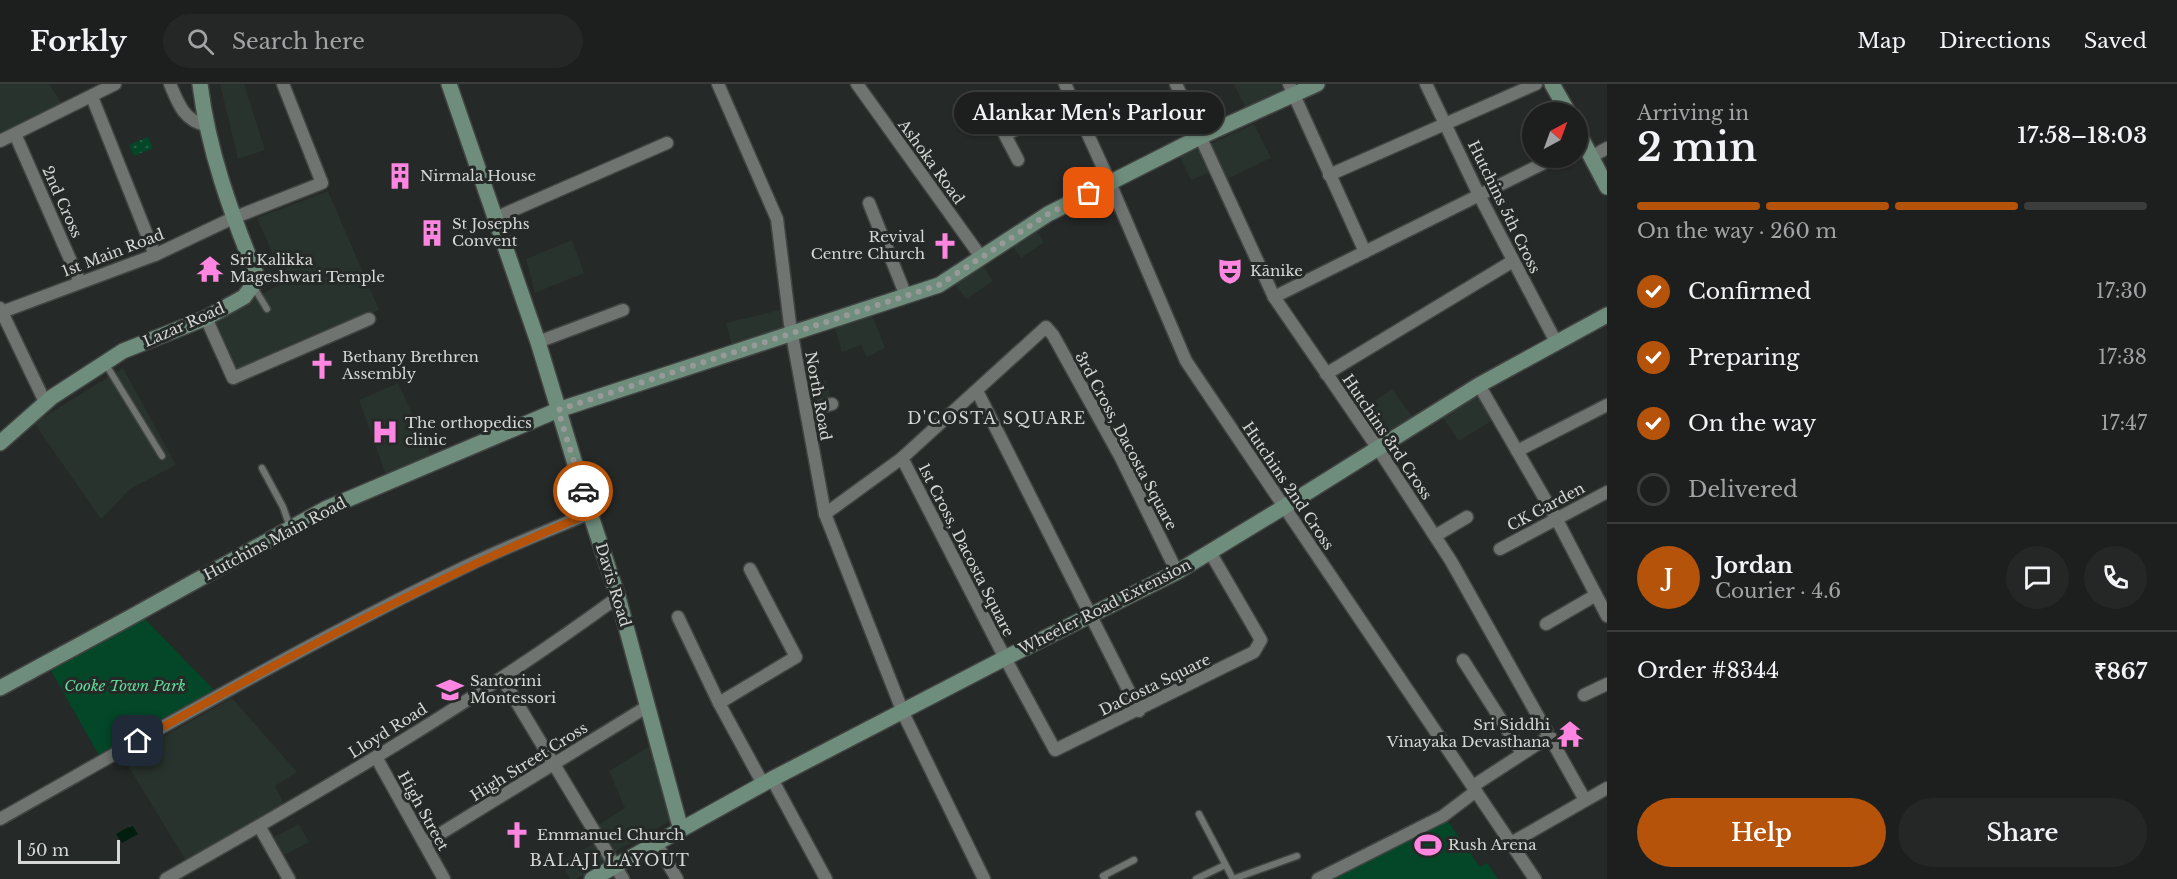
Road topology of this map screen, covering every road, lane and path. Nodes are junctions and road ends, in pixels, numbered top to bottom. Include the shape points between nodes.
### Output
1 (115, 84) edge
2 (170, 84) edge
3 (200, 84) edge
4 (283, 84) edge
5 (449, 84) edge
6 (718, 84) edge
7 (857, 84) edge
8 (1065, 84) edge
9 (1176, 84) edge
10 (1317, 84) edge
11 (1426, 84) edge
12 (1536, 84) edge
13 (1552, 84) edge
14 (1291, 89) edge
15 (92, 97) junction
16 (1072, 100) junction
17 (1562, 102) edge
18 (1446, 123) junction
19 (206, 125) junction
20 (15, 134) junction
21 (1200, 137) junction
22 (0, 141) edge
23 (667, 144) dead end
24 (1607, 148) edge
25 (1588, 152) edge
26 (1591, 157) junction
27 (1018, 160) dead end
28 (1534, 168) edge
29 (1329, 175) junction
30 (1110, 183) junction
31 (1607, 187) edge
32 (1479, 195) junction
33 (868, 203) dead end
34 (233, 218) junction
35 (495, 218) junction
36 (1365, 252) junction
37 (155, 255) junction
38 (981, 257) junction
39 (1513, 261) junction
40 (80, 282) junction
41 (253, 285) junction
42 (906, 296) junction
43 (1274, 297) junction
44 (267, 309) dead end
45 (1, 310) edge
46 (623, 310) dead end
47 (1607, 315) edge
48 (206, 318) junction
49 (369, 319) dead end
50 (792, 334) junction
51 (538, 342) junction
52 (1556, 342) junction
53 (105, 363) junction
54 (1326, 374) junction
55 (1479, 385) junction
56 (977, 391) junction
57 (45, 402) junction
58 (832, 404) dead end
59 (1607, 405) edge
60 (558, 410) junction
61 (806, 411) junction
62 (0, 443) edge
63 (1377, 447) junction
64 (1517, 451) junction
65 (162, 456) dead end
66 (902, 458) junction
67 (262, 468) dead end
68 (1607, 492) edge
69 (1284, 507) junction
70 (590, 513) junction
71 (825, 514) junction
72 (1467, 517) dead end
73 (1556, 518) junction
74 (291, 528) junction
75 (1435, 536) junction
76 (1500, 549) dead end
77 (1210, 552) junction
78 (750, 569) dead end
79 (1177, 572) junction
80 (1596, 595) junction
81 (618, 597) junction
82 (1091, 616) junction
83 (1607, 616) edge
84 (678, 617) dead end
85 (1546, 624) dead end
86 (1005, 658) junction
87 (1463, 660) dead end
88 (502, 678) junction
89 (1607, 684) edge
90 (0, 688) edge
91 (1584, 695) dead end
92 (719, 703) junction
93 (648, 706) junction
94 (903, 711) junction
95 (1139, 711) junction
96 (1550, 736) junction
97 (1056, 750) joint
98 (1522, 753) junction
99 (376, 757) junction
100 (555, 764) junction
101 (767, 782) junction
102 (1474, 789) junction
103 (1605, 792) edge
104 (1585, 800) junction
105 (1199, 814) dead end
106 (0, 819) edge
107 (259, 826) junction
108 (681, 830) junction
109 (425, 843) junction
110 (656, 843) junction
111 (1510, 843) junction
112 (1297, 856) dead end
113 (1134, 860) dead end
114 (615, 865) junction
115 (1225, 865) junction
116 (674, 878) edge
117 (166, 879) edge
118 (289, 879) edge
119 (444, 879) edge
120 (592, 879) edge
121 (623, 879) edge
122 (825, 879) edge
123 (984, 879) edge
124 (1105, 879) edge
125 (1196, 879) edge
126 (1233, 879) edge
127 (1318, 879) edge
128 (1535, 879) edge

1 - 15 street
2 - 19 street via 182,112
3 - 19 street
4 - 34 street, 1st Main Road via 322,183
5 - 35 street, Davis Road
6 - 50 street, North Road via 777,219
7 - 38 street, Ashoka Road
8 - 16 street, Hutchins 2nd Cross
9 - 21 street, Hutchins 3rd Cross
10 - 14 street, Hutchins Main Road
11 - 18 street, Hutchins 5th Cross
12 - 18 street
13 - 17 street
14 - 21 street, Hutchins Main Road
14 - 29 street
15 - 20 street
15 - 37 street
16 - 27 street via 1005,135
16 - 30 street, Hutchins 2nd Cross
18 - 29 street
18 - 32 street, Hutchins 5th Cross
19 - 34 street
20 - 22 street
20 - 40 street, 2nd Cross
21 - 30 street, Hutchins Main Road
21 - 43 street, Hutchins 3rd Cross
23 - 35 street
24 - 26 street
25 - 26 street
26 - 31 street
28 - 32 street
29 - 36 street
30 - 38 street, Hutchins Main Road via 1048,214
30 - 69 street, Hutchins 2nd Cross via 1186,361
32 - 36 street
32 - 39 street, Hutchins 5th Cross
33 - 42 street
34 - 37 street, 1st Main Road
34 - 41 street via 256,274
35 - 51 street, Davis Road
36 - 43 street
37 - 40 street, 1st Main Road
38 - 42 street, Hutchins Main Road via 939,285
39 - 52 street, Hutchins 5th Cross
39 - 54 street
40 - 45 street, 1st Main Road
41 - 44 lane
41 - 48 street, Lazar Road via 244,297
42 - 50 street, Hutchins Main Road
43 - 54 street, Hutchins 3rd Cross
45 - 57 street
46 - 51 street
47 - 52 street, Wheeler Road Extension
48 - 49 street via 233,378
48 - 53 street, Lazar Road via 123,351
50 - 60 street, Hutchins Main Road
50 - 61 street, North Road
51 - 60 street, Davis Road
52 - 55 street, Wheeler Road Extension
53 - 57 street, Lazar Road
53 - 65 lane
54 - 63 street, Hutchins 3rd Cross
55 - 63 street, Wheeler Road Extension
55 - 64 street
56 - 66 street
56 - 79 street, 3rd Cross, Dacosta Square via 1046,327 1120,456
56 - 82 street
57 - 62 street, Lazar Road
58 - 61 street
59 - 64 street
60 - 70 street, Davis Road
60 - 74 street, Hutchins Main Road via 325,509
61 - 71 street, North Road
63 - 69 street, Wheeler Road Extension
63 - 75 street, Hutchins 3rd Cross
64 - 73 street
66 - 71 street
66 - 86 street, 1st Cross, Dacosta Square
67 - 74 lane
68 - 73 street, CK Garden
69 - 77 street, Wheeler Road Extension
69 - 102 street, Hutchins 2nd Cross
70 - 81 street, Davis Road
70 - 106 street via 470,565 346,628
71 - 94 street, North Road
72 - 75 street
73 - 76 street, CK Garden
73 - 80 street
74 - 90 street, Hutchins Main Road
75 - 96 street, Hutchins 3rd Cross
77 - 79 street, Wheeler Road Extension
77 - 95 street, DaCosta Square via 1261,640 1254,652
78 - 92 street via 796,657
79 - 82 street, Wheeler Road Extension
80 - 83 street
80 - 85 street
81 - 88 street, Lloyd Road
81 - 93 street, Davis Road
82 - 86 street, Wheeler Road Extension
82 - 95 street
84 - 92 street
86 - 94 street, Wheeler Road Extension
86 - 97 street, 1st Cross, Dacosta Square
87 - 98 street
88 - 99 street, Lloyd Road
88 - 100 street
89 - 91 street
92 - 101 street
93 - 100 street, High Street Cross
93 - 108 street, Davis Road
94 - 101 street, Wheeler Road Extension
94 - 123 street, North Road
95 - 97 street, DaCosta Square
96 - 98 street
96 - 104 street, Hutchins 3rd Cross
98 - 102 street
99 - 107 street, Lloyd Road
99 - 109 street, High Street
100 - 109 street, High Street Cross
100 - 114 street
101 - 108 street, Wheeler Road Extension
101 - 122 street
102 - 111 street, Hutchins 2nd Cross
102 - 127 street via 1443,816
103 - 104 street
104 - 111 street
105 - 115 lane
107 - 117 street, Lloyd Road
107 - 118 street
108 - 110 street, Wheeler Road Extension
109 - 119 street, High Street
110 - 114 street, Wheeler Road Extension
110 - 116 street
111 - 128 street, Hutchins 2nd Cross
112 - 126 lane
113 - 124 lane via 1103,876
114 - 120 street, Wheeler Road Extension
114 - 121 street
115 - 125 lane
115 - 126 lane

